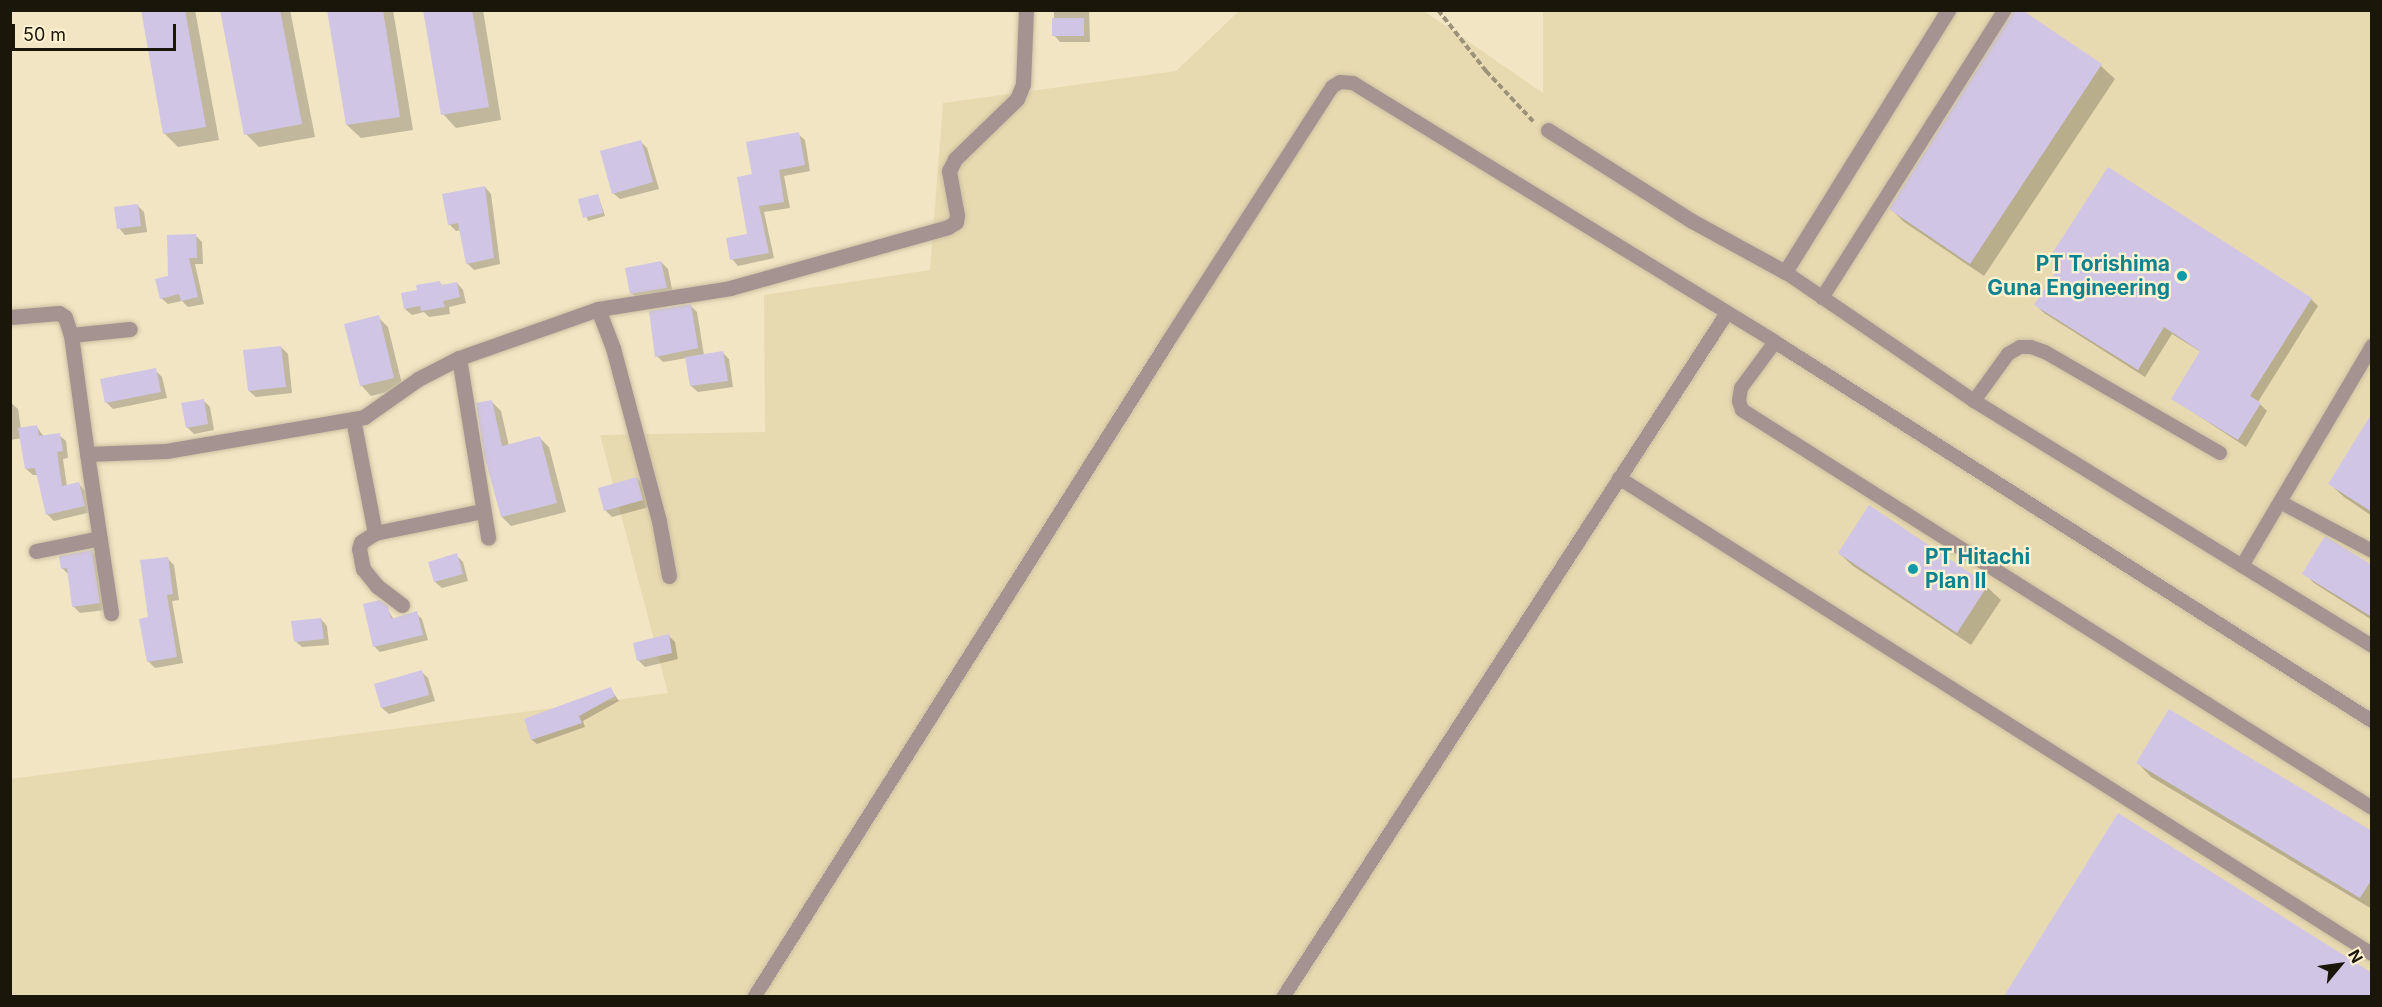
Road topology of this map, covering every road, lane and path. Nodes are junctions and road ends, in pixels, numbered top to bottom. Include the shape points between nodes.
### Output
1 (1026, 10) edge
2 (1438, 10) edge
3 (1948, 10) edge
4 (2005, 10) edge
5 (1548, 130) joint
6 (1785, 272) junction
7 (1822, 298) junction
8 (598, 309) junction
9 (1727, 313) junction
10 (10, 317) edge
11 (130, 329) dead end
12 (71, 334) junction
13 (1775, 342) junction
14 (2372, 346) edge
15 (459, 358) junction
16 (1974, 400) junction
17 (353, 419) junction
18 (2220, 453) dead end
19 (87, 454) junction
20 (1619, 478) junction
21 (2280, 502) junction
22 (482, 512) junction
23 (375, 533) junction
24 (100, 538) junction
25 (488, 538) dead end
26 (36, 551) dead end
27 (2372, 551) edge
28 (2242, 566) junction
29 (669, 576) dead end
30 (402, 605) dead end
31 (111, 613) dead end
32 (2372, 646) edge
33 (2372, 721) edge
34 (2372, 808) edge
35 (2372, 954) edge
36 (755, 996) edge
37 (1284, 996) edge

1 - 8 street via 1023,84 1017,99 955,159 949,171 956,222 730,288
2 - 5 path via 1513,102
3 - 6 street
4 - 7 lane
5 - 6 street via 1692,221
6 - 7 lane
7 - 16 lane
8 - 15 street
8 - 29 street via 613,348 659,521
9 - 13 lane
9 - 20 lane
9 - 36 lane via 1353,83 1340,82 1332,87
10 - 12 street via 59,313 65,317
11 - 12 street
12 - 19 street
13 - 33 lane
13 - 34 lane via 1741,388 1742,410
14 - 21 lane
15 - 17 street via 418,379 364,417
15 - 22 street
16 - 18 lane via 2008,354 2020,347 2031,347
16 - 28 lane
17 - 19 street via 166,451
17 - 23 street
19 - 24 street
20 - 35 lane
20 - 37 lane
21 - 27 lane
21 - 28 lane
22 - 23 street
22 - 25 street
23 - 30 street via 361,542 363,569
24 - 26 street
24 - 31 street
28 - 32 lane

